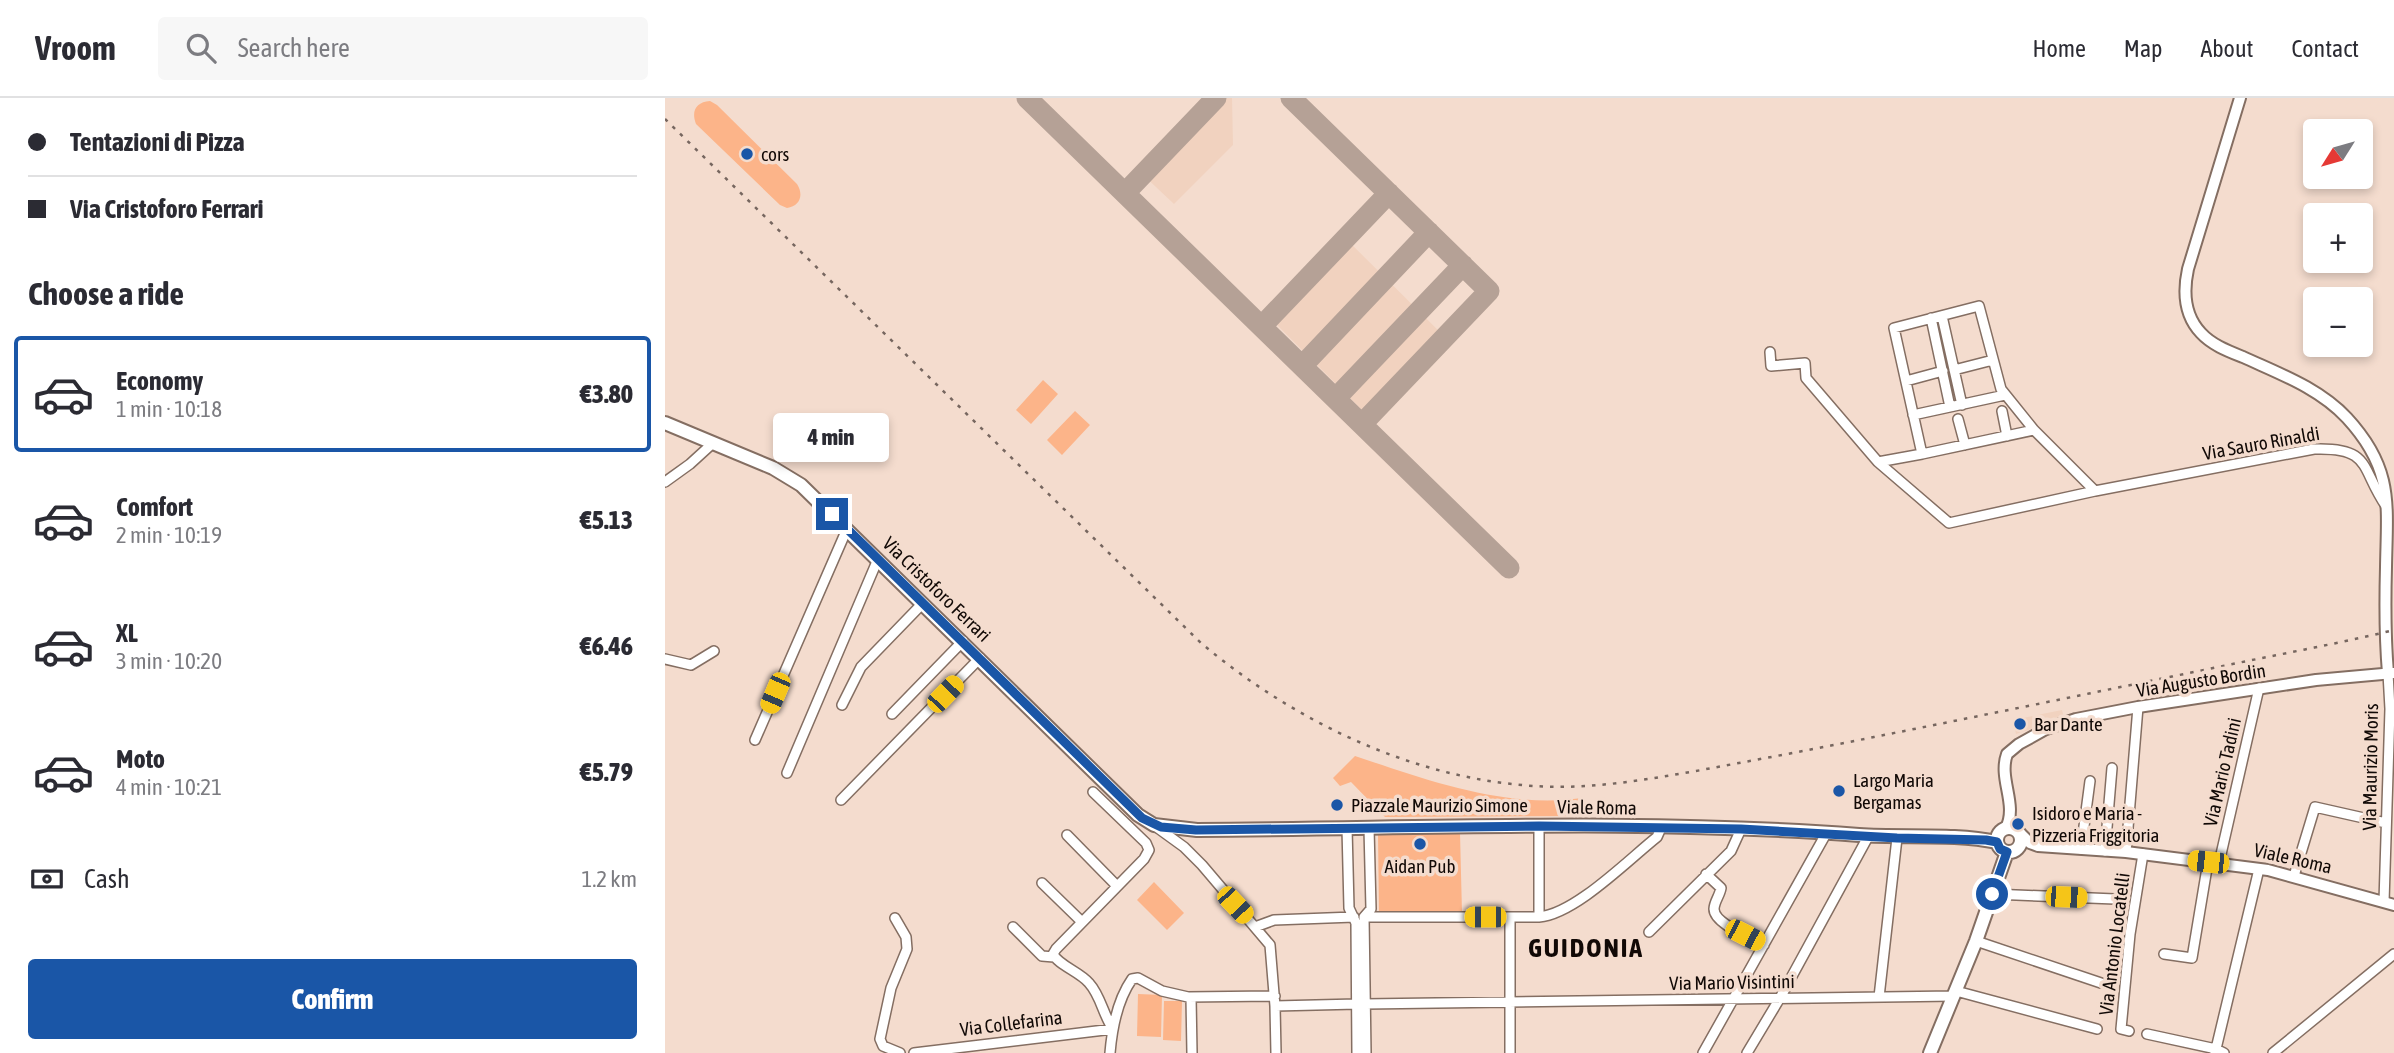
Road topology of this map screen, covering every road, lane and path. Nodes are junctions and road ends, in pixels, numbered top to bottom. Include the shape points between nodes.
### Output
1 (2240, 98) edge
2 (1942, 316) junction
3 (1931, 318) junction
4 (1770, 352) dead end
5 (1993, 360) junction
6 (1954, 370) junction
7 (1943, 371) junction
8 (1906, 381) junction
9 (2005, 395) junction
10 (1962, 405) junction
11 (1950, 407) junction
12 (2002, 411) dead end
13 (1913, 415) junction
14 (1958, 419) dead end
15 (665, 423) edge
16 (2034, 430) junction
17 (2007, 436) junction
18 (713, 443) junction
19 (1965, 445) junction
20 (1921, 454) junction
21 (1878, 462) junction
22 (665, 482) edge
23 (2095, 491) junction
24 (2389, 510) junction
25 (847, 529) junction
26 (879, 559) junction
27 (923, 603) junction
28 (963, 641) junction
29 (714, 651) dead end
30 (980, 658) junction
31 (665, 659) edge
32 (2391, 673) edge
33 (2259, 688) junction
34 (842, 705) dead end
35 (2138, 707) junction
36 (893, 714) dead end
37 (755, 740) dead end
38 (2112, 768) dead end
39 (787, 773) dead end
40 (2090, 781) dead end
41 (1093, 792) dead end
42 (841, 800) dead end
43 (2386, 823) junction
44 (1154, 825) junction
45 (1539, 826) junction
46 (2013, 827) junction
47 (1346, 828) junction
48 (1369, 828) junction
49 (1661, 828) junction
50 (1741, 829) junction
51 (1193, 830) junction
52 (1827, 832) junction
53 (1067, 835) dead end
54 (1869, 835) junction
55 (1897, 838) junction
56 (1997, 842) junction
57 (2081, 849) junction
58 (2105, 851) junction
59 (2007, 852) junction
60 (2126, 852) junction
61 (2143, 854) junction
62 (1196, 858) junction
63 (2214, 862) junction
64 (2259, 869) junction
65 (1706, 874) junction
66 (2294, 876) junction
67 (1042, 883) dead end
68 (1117, 886) junction
69 (1992, 894) junction
70 (2115, 899) dead end
71 (2389, 903) edge
72 (1359, 917) junction
73 (1510, 917) junction
74 (1539, 917) junction
75 (895, 918) dead end
76 (1082, 922) junction
77 (1013, 927) dead end
78 (1255, 927) junction
79 (1649, 932) dead end
80 (1976, 941) junction
81 (1764, 945) junction
82 (2164, 954) dead end
83 (2394, 954) edge
84 (1054, 957) junction
85 (2101, 983) dead end
86 (1955, 994) junction
87 (1275, 996) junction
88 (1191, 997) junction
89 (1879, 997) junction
90 (1780, 998) junction
91 (1733, 999) junction
92 (1510, 1003) junction
93 (1361, 1004) junction
94 (1275, 1006) junction
95 (1113, 1029) junction
96 (2098, 1029) dead end
97 (2129, 1031) dead end
98 (2147, 1034) dead end
99 (2219, 1052) edge
100 (899, 1053) edge
101 (913, 1053) edge
102 (1110, 1053) edge
103 (1192, 1053) edge
104 (1276, 1053) edge
105 (1357, 1053) edge
106 (1366, 1053) edge
107 (1510, 1053) edge
108 (1703, 1053) edge
109 (1747, 1053) edge
110 (1930, 1053) edge
111 (2273, 1053) edge

1 - 24 street, Via Maurizio Moris via 2188,269 2185,294 2189,313 2213,343 2312,389 2334,405 2372,453
2 - 3 street
2 - 5 street via 1979,306
2 - 6 street
3 - 7 street
3 - 8 street via 1894,328
4 - 21 street via 1771,366 1805,363 1806,378
5 - 6 street
5 - 9 street
6 - 10 street
7 - 8 street
7 - 11 street
8 - 13 street
9 - 10 street
9 - 16 street
10 - 11 street
11 - 13 street
12 - 17 street
13 - 20 street
14 - 19 street
15 - 18 main road, Via Cristoforo Ferrari
16 - 17 street
16 - 23 street
17 - 19 street
18 - 22 street
18 - 25 main road, Via Cristoforo Ferrari via 788,476
19 - 20 street
20 - 21 street
21 - 23 street, Via Sauro Rinaldi via 1949,523
23 - 24 street, Via Sauro Rinaldi via 2314,449 2338,449 2361,460
24 - 32 street, Via Maurizio Moris via 2385,632
25 - 26 main road, Via Cristoforo Ferrari
25 - 37 street
26 - 27 main road, Via Cristoforo Ferrari
26 - 39 street
27 - 28 main road, Via Cristoforo Ferrari
27 - 34 street via 861,667
28 - 30 main road, Via Cristoforo Ferrari
28 - 36 street
29 - 31 street via 691,665
30 - 42 street
30 - 44 main road, Via Cristoforo Ferrari
32 - 33 street, Via Augusto Bordin
32 - 43 street, Via Maurizio Moris
33 - 35 street, Via Augusto Bordin
33 - 63 street, Via Mario Tadini
35 - 46 street, Via Augusto Bordin via 2060,723 2009,752 2004,764
35 - 60 street
38 - 58 street
40 - 57 street
41 - 68 street via 1149,848 1146,857
43 - 66 street via 2315,807
43 - 71 street, Via Maurizio Moris
44 - 51 main road, Viale Roma
44 - 62 street
45 - 48 main road, Viale Roma
45 - 49 main road, Viale Roma
45 - 74 street
46 - 56 main road via 1998,835
46 - 57 street, Viale Roma via 2038,846
46 - 59 main road via 2022,840 2014,852
47 - 48 main road, Viale Roma
47 - 51 main road, Viale Roma
47 - 72 street via 1349,908
48 - 72 street via 1371,909
49 - 50 main road, Viale Roma
49 - 74 street via 1657,837 1577,902
50 - 52 main road, Viale Roma
50 - 65 street via 1731,851
51 - 62 street via 1190,843
52 - 54 main road, Viale Roma
52 - 81 street
53 - 68 street
54 - 55 main road, Viale Roma
54 - 90 street
55 - 56 main road, Viale Roma
55 - 89 street
56 - 59 main road
57 - 58 street, Viale Roma
58 - 60 street, Viale Roma
59 - 69 main road
60 - 61 street, Viale Roma
61 - 63 street, Viale Roma
61 - 97 street, Via Antonio Locatelli via 2121,1029
62 - 78 street
63 - 64 street, Viale Roma
63 - 82 street, Via Mario Tadini via 2192,958
64 - 66 street, Viale Roma
64 - 99 street
65 - 79 street
65 - 81 street via 1721,888 1714,915
66 - 71 street, Viale Roma
67 - 76 street
68 - 76 street
69 - 70 street
69 - 80 main road
72 - 73 street
72 - 78 street via 1274,920
72 - 93 street
73 - 74 street
73 - 92 street
75 - 100 street via 908,947 891,988 880,1039 885,1048
76 - 84 street via 1056,948
77 - 84 street via 1042,956
78 - 87 street via 1272,950
80 - 85 street
80 - 86 main road
81 - 91 street
83 - 111 street
84 - 95 street via 1090,984
86 - 89 street, Via Mario Visintini
86 - 96 street, Via Mario Visintini
86 - 110 main road
87 - 88 street
87 - 94 street
88 - 95 street via 1132,979
88 - 103 street
89 - 90 street, Via Mario Visintini
90 - 91 street, Via Mario Visintini
90 - 109 street
91 - 92 street, Via Mario Visintini
91 - 108 street
92 - 93 street, Via Mario Visintini
92 - 107 street
93 - 94 street, Via Mario Visintini
93 - 105 street
93 - 106 street
94 - 104 street
95 - 101 street, Via Collefarina
95 - 102 street
98 - 99 street

